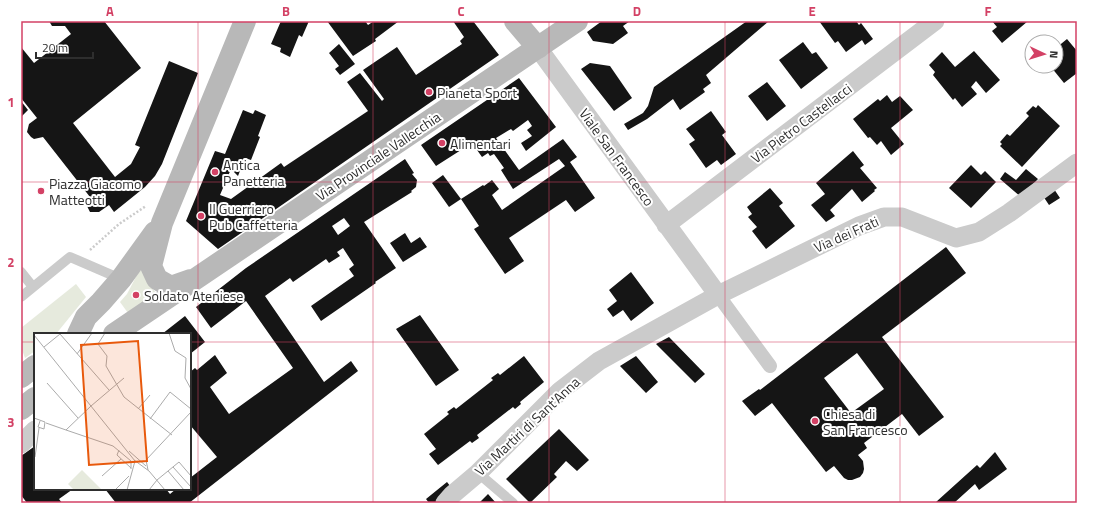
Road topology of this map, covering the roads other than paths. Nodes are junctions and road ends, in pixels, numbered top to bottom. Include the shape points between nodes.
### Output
1 (245, 21) edge
2 (515, 21) edge
3 (577, 21) edge
4 (935, 21) edge
5 (538, 48) junction
6 (1077, 163) edge
7 (162, 223) junction
8 (666, 225) junction
9 (21, 272) edge
10 (198, 278) junction
11 (121, 279) junction
12 (33, 287) junction
13 (718, 295) junction
14 (21, 298) edge
15 (101, 302) junction
16 (124, 329) edge
17 (78, 333) edge
18 (770, 366) dead end
19 (34, 367) edge
20 (21, 377) edge
21 (34, 387) edge
22 (34, 399) edge
23 (21, 403) edge
24 (21, 409) edge
25 (34, 431) edge
26 (21, 444) edge
27 (478, 473) junction
28 (445, 503) edge
29 (513, 503) edge

1 - 7 main road
2 - 5 main road, Viale San Francesco
3 - 5 main road, Via Provinciale Vallecchia
4 - 8 street, Via Pietro Castellacci
5 - 8 street, Viale San Francesco
5 - 10 main road, Via Provinciale Vallecchia
6 - 13 street, Via dei Frati via 979,232 956,238 902,217 884,217 859,226
7 - 10 main road via 151,266 157,279 171,287
7 - 11 main road
8 - 13 street, Viale San Francesco
9 - 12 lane
10 - 16 main road
11 - 12 lane via 70,257
11 - 15 main road
12 - 14 lane
13 - 18 street
13 - 27 street, Via Martiri di Sant'Anna via 599,361 560,391
15 - 16 main road
15 - 17 main road via 86,316
19 - 20 main road
21 - 23 street
22 - 24 main road
25 - 26 street
27 - 28 street, Via Martiri di Sant'Anna
27 - 29 lane

